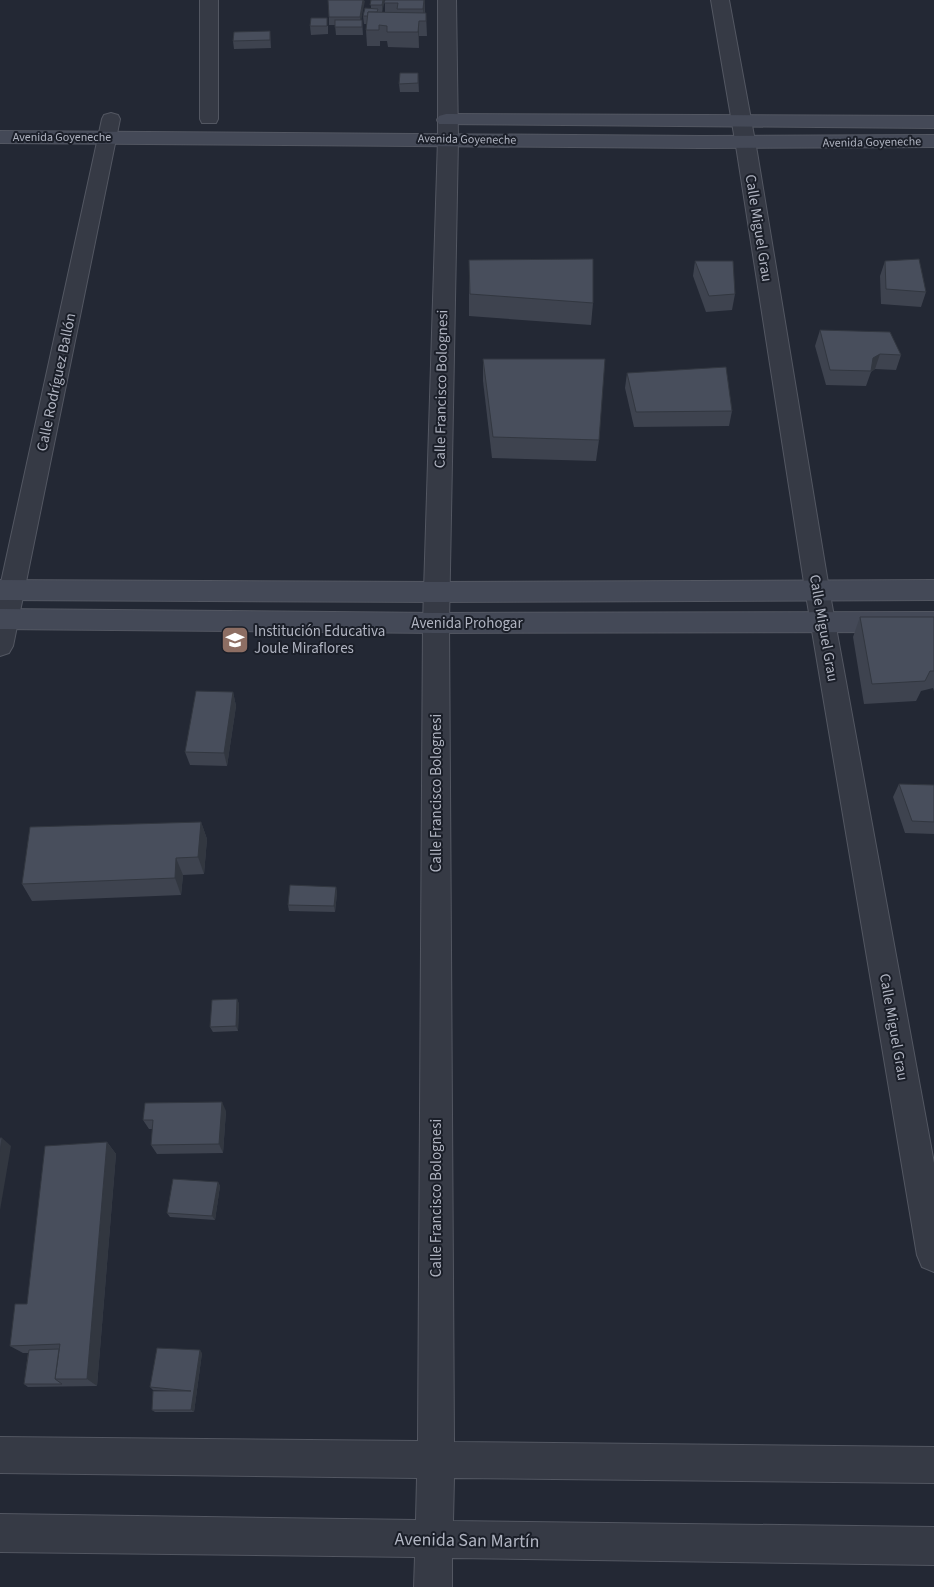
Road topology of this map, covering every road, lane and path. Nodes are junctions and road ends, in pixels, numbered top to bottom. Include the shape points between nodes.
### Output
1 (209, 0) edge
2 (447, 0) edge
3 (720, 0) edge
4 (209, 118) junction
5 (190, 119) dead end
6 (229, 119) dead end
7 (934, 122) edge
8 (111, 124) junction
9 (441, 126) junction
10 (744, 132) junction
11 (0, 137) edge
12 (934, 141) edge
13 (817, 589) junction
14 (6, 590) edge
15 (934, 590) edge
16 (436, 592) junction
17 (2, 619) edge
18 (823, 621) junction
19 (934, 622) edge
20 (436, 623) junction
21 (0, 646) edge
22 (934, 1255) edge
23 (0, 1455) edge
24 (436, 1460) junction
25 (934, 1464) edge
26 (0, 1532) edge
27 (434, 1539) junction
28 (934, 1546) edge
29 (433, 1587) edge

1 - 4 street
2 - 9 street, Calle Francisco Bolognesi
3 - 10 street, Calle Miguel Grau
4 - 5 street
4 - 6 street
7 - 10 street, Avenida Goyeneche
8 - 9 street, Avenida Goyeneche
8 - 11 street, Avenida Goyeneche
8 - 14 street, Calle Rodríguez Ballón
9 - 10 street, Avenida Goyeneche
9 - 16 street, Calle Francisco Bolognesi
10 - 12 street, Avenida Goyeneche
10 - 13 street, Calle Miguel Grau
13 - 15 street
13 - 16 street
13 - 18 street, Calle Miguel Grau
14 - 16 street
14 - 17 street, Calle Rodríguez Ballón
16 - 20 street, Calle Francisco Bolognesi
17 - 20 street, Avenida Prohogar
17 - 21 street, Calle Rodríguez Ballón
18 - 19 street, Avenida Prohogar
18 - 20 street, Avenida Prohogar
18 - 22 street, Calle Miguel Grau
20 - 24 street, Calle Francisco Bolognesi
23 - 24 street
24 - 25 street
24 - 27 street, Calle Francisco Bolognesi
26 - 27 street, Avenida San Martín
27 - 28 street, Avenida San Martín
27 - 29 street, Calle Francisco Bolognesi

